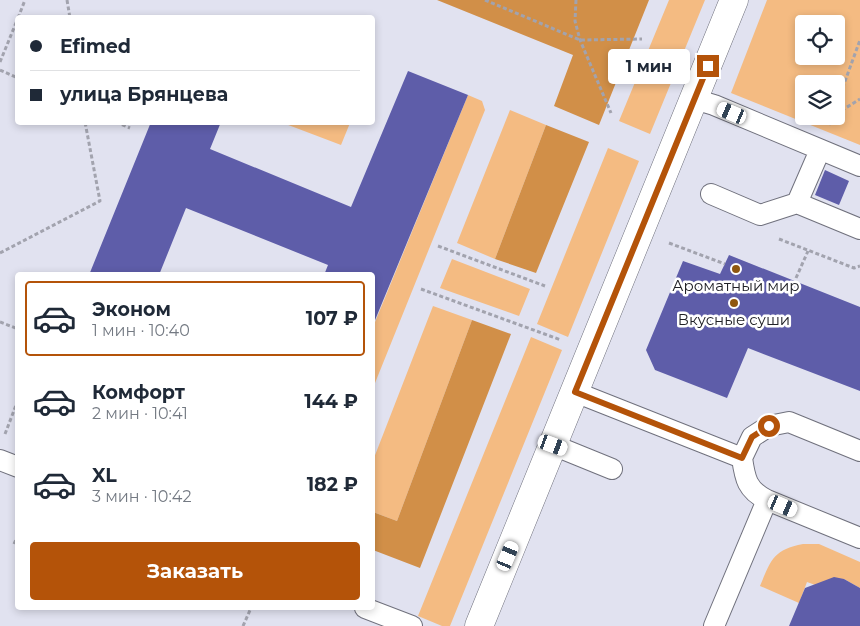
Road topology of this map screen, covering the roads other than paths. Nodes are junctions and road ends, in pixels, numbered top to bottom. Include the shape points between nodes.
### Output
1 (734, 0) edge
2 (694, 99) junction
3 (820, 150) junction
4 (860, 166) edge
5 (712, 194) dead end
6 (797, 203) junction
7 (860, 229) edge
8 (575, 392) junction
9 (553, 445) junction
10 (2, 450) edge
11 (860, 451) edge
12 (742, 458) junction
13 (15, 464) edge
14 (612, 469) dead end
15 (767, 500) junction
16 (860, 538) edge
17 (370, 610) edge
18 (412, 626) edge
19 (479, 626) edge
20 (714, 626) edge

1 - 2 street
2 - 3 lane
2 - 8 street
3 - 4 lane
3 - 6 lane
5 - 6 lane via 760,214
6 - 7 lane
8 - 9 street
8 - 12 lane
9 - 14 lane
9 - 19 street
10 - 13 lane
11 - 12 lane via 789,422 769,426 752,437
12 - 15 lane via 745,479 756,495
15 - 16 lane
15 - 20 lane
17 - 18 lane

